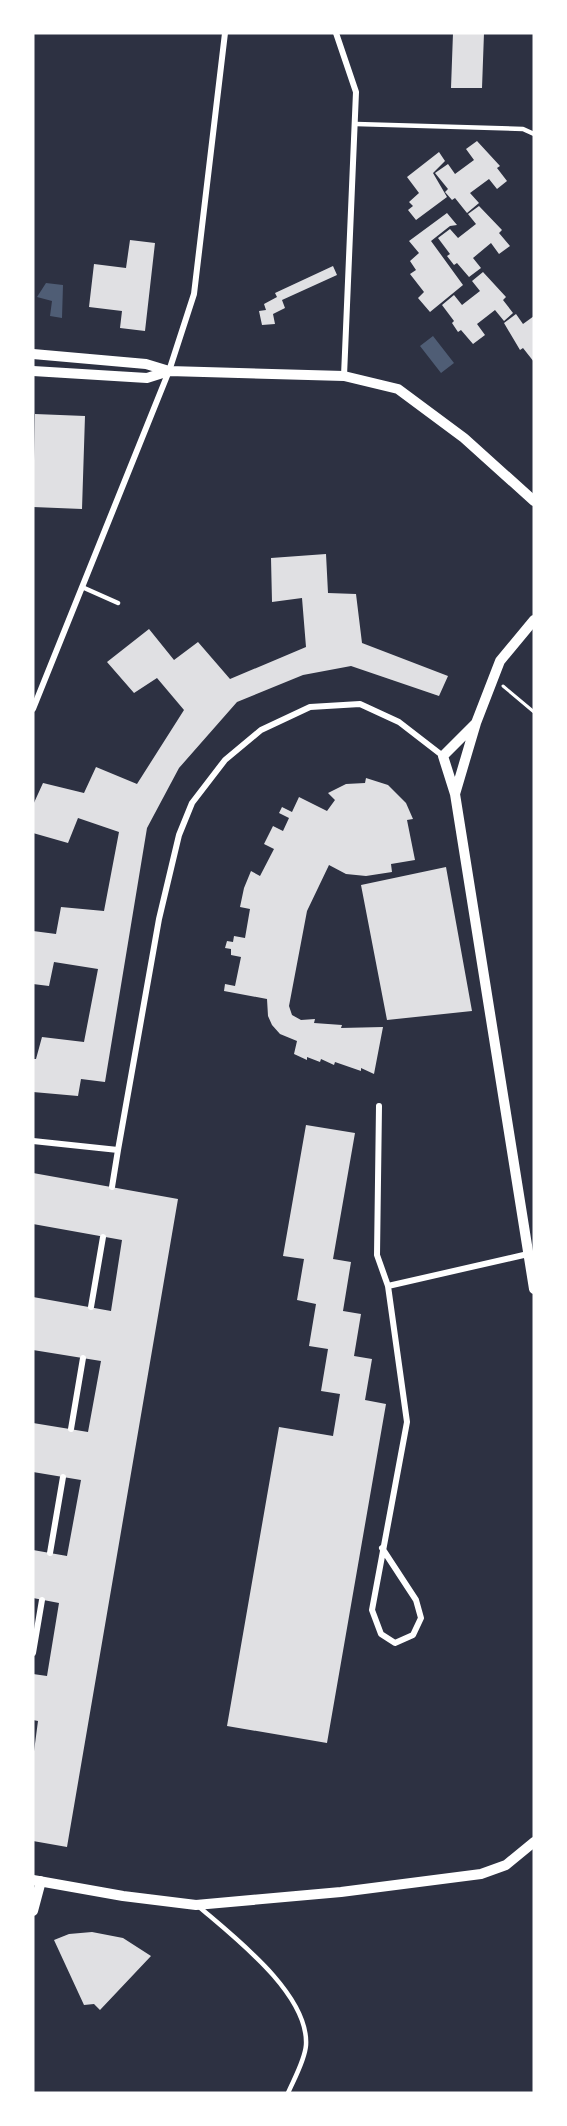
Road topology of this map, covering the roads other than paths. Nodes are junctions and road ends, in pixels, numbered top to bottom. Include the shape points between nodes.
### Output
1 (225, 33) edge
2 (336, 33) edge
3 (356, 124) junction
4 (534, 134) edge
5 (33, 354) edge
6 (33, 371) edge
7 (169, 371) junction
8 (344, 376) junction
9 (534, 501) edge
10 (82, 587) junction
11 (118, 603) dead end
12 (534, 620) edge
13 (33, 710) edge
14 (476, 723) junction
15 (443, 756) junction
16 (455, 794) junction
17 (379, 1106) dead end
18 (33, 1141) edge
19 (118, 1150) junction
20 (112, 1187) dead end
21 (103, 1237) dead end
22 (528, 1254) junction
23 (388, 1286) junction
24 (534, 1289) edge
25 (91, 1308) dead end
26 (83, 1358) dead end
27 (71, 1429) dead end
28 (63, 1477) dead end
29 (382, 1548) junction
30 (50, 1553) dead end
31 (42, 1600) dead end
32 (33, 1653) edge
33 (533, 1847) edge
34 (37, 1881) edge
35 (196, 1905) junction
36 (33, 1911) edge
37 (288, 2093) edge

1 - 7 street via 194,294
2 - 3 street via 356,92
3 - 4 lane via 523,129
3 - 8 street
5 - 7 street via 146,364
6 - 7 street via 147,378
7 - 8 street
7 - 10 street
8 - 9 street via 398,389 422,404
10 - 11 lane
10 - 13 street
12 - 14 street via 500,661
14 - 15 street
14 - 16 street
15 - 16 street
15 - 19 street via 399,722 360,704 309,707 261,730 225,760 192,803 179,835 159,920
16 - 22 street
17 - 23 street via 377,1255
18 - 19 street
19 - 20 street
21 - 25 street
22 - 23 street
22 - 24 street
23 - 29 street via 407,1422 394,1503
26 - 27 street
28 - 30 street
29 - 29 street via 372,1610 381,1634 395,1643 413,1635 421,1618 416,1600
31 - 32 street
33 - 35 street via 506,1865 481,1874
34 - 35 street
34 - 36 street
35 - 37 lane via 257,1957 297,2006 306,2045

